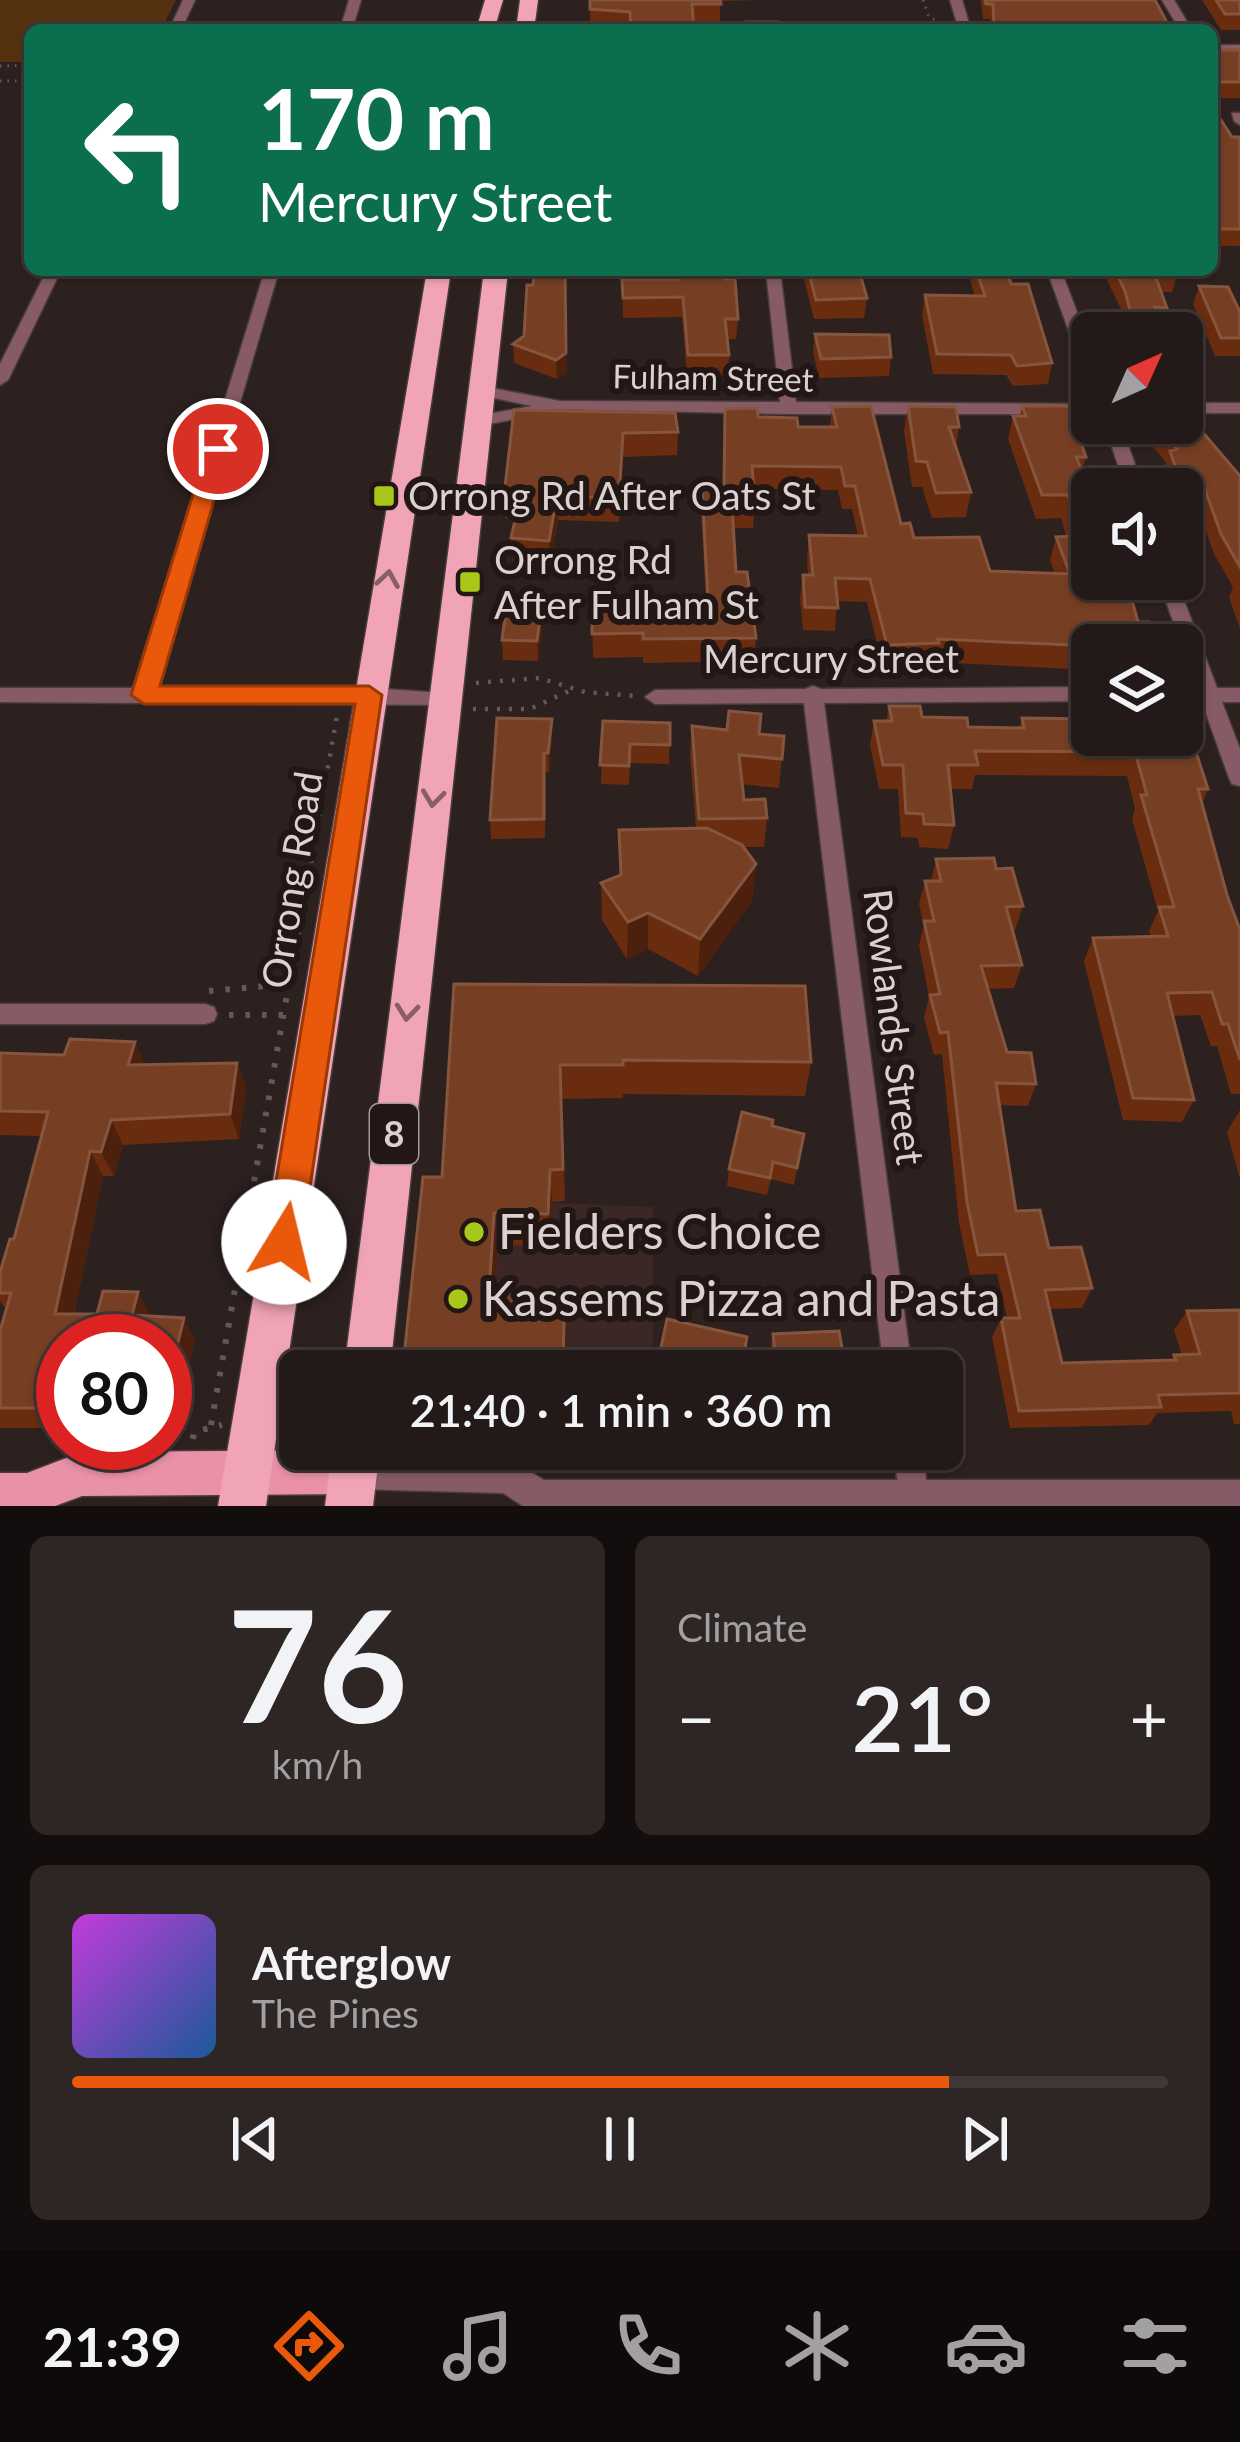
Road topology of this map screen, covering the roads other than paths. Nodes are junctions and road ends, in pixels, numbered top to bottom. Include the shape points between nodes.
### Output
1 (746, 24) edge
2 (777, 24) dead end
3 (51, 276) edge
4 (270, 276) edge
5 (438, 276) edge
6 (495, 276) edge
7 (773, 276) edge
8 (1056, 276) edge
9 (1071, 317) edge
10 (0, 380) edge
11 (482, 391) junction
12 (560, 406) junction
13 (1071, 408) edge
14 (1203, 408) edge
15 (1240, 408) edge
16 (788, 409) junction
17 (478, 421) junction
18 (1175, 600) edge
19 (813, 693) junction
20 (355, 694) junction
21 (1071, 694) edge
22 (0, 695) edge
23 (144, 695) junction
24 (1203, 695) edge
25 (1209, 695) junction
26 (1240, 695) edge
27 (655, 697) road end
28 (461, 698) junction
29 (1240, 778) edge
30 (0, 1014) edge
31 (205, 1015) road end
32 (370, 1350) edge
33 (895, 1350) edge
34 (910, 1470) edge
35 (353, 1476) edge
36 (245, 1490) edge
37 (1240, 1497) edge
38 (24, 1499) edge
39 (913, 1499) junction
40 (534, 1502) edge

1 - 2 lane
3 - 10 street
4 - 23 street
20 -> 5 highway, Orrong Road
6 - 11 highway, 8
7 - 16 street
8 - 9 street
11 - 12 street, Fulham Street
11 - 17 highway, 8
12 - 16 street, Fulham Street
12 - 17 street, Fulham Street
13 - 16 street, Fulham Street
14 - 15 street
17 - 28 highway, 8
18 - 25 street
19 - 21 street, Mercury Street
19 - 27 street, Mercury Street
19 - 33 street, Rowlands Street
20 - 23 street
20 - 28 street
20 - 36 highway, Orrong Road
22 - 23 street
24 - 25 street
25 - 26 street
25 - 29 street
28 -> 32 highway, 8
30 - 31 street
34 - 39 street
35 - 36 main road
35 - 40 street via 508,1476
36 - 38 main road via 82,1474
37 - 39 street
39 - 40 street

